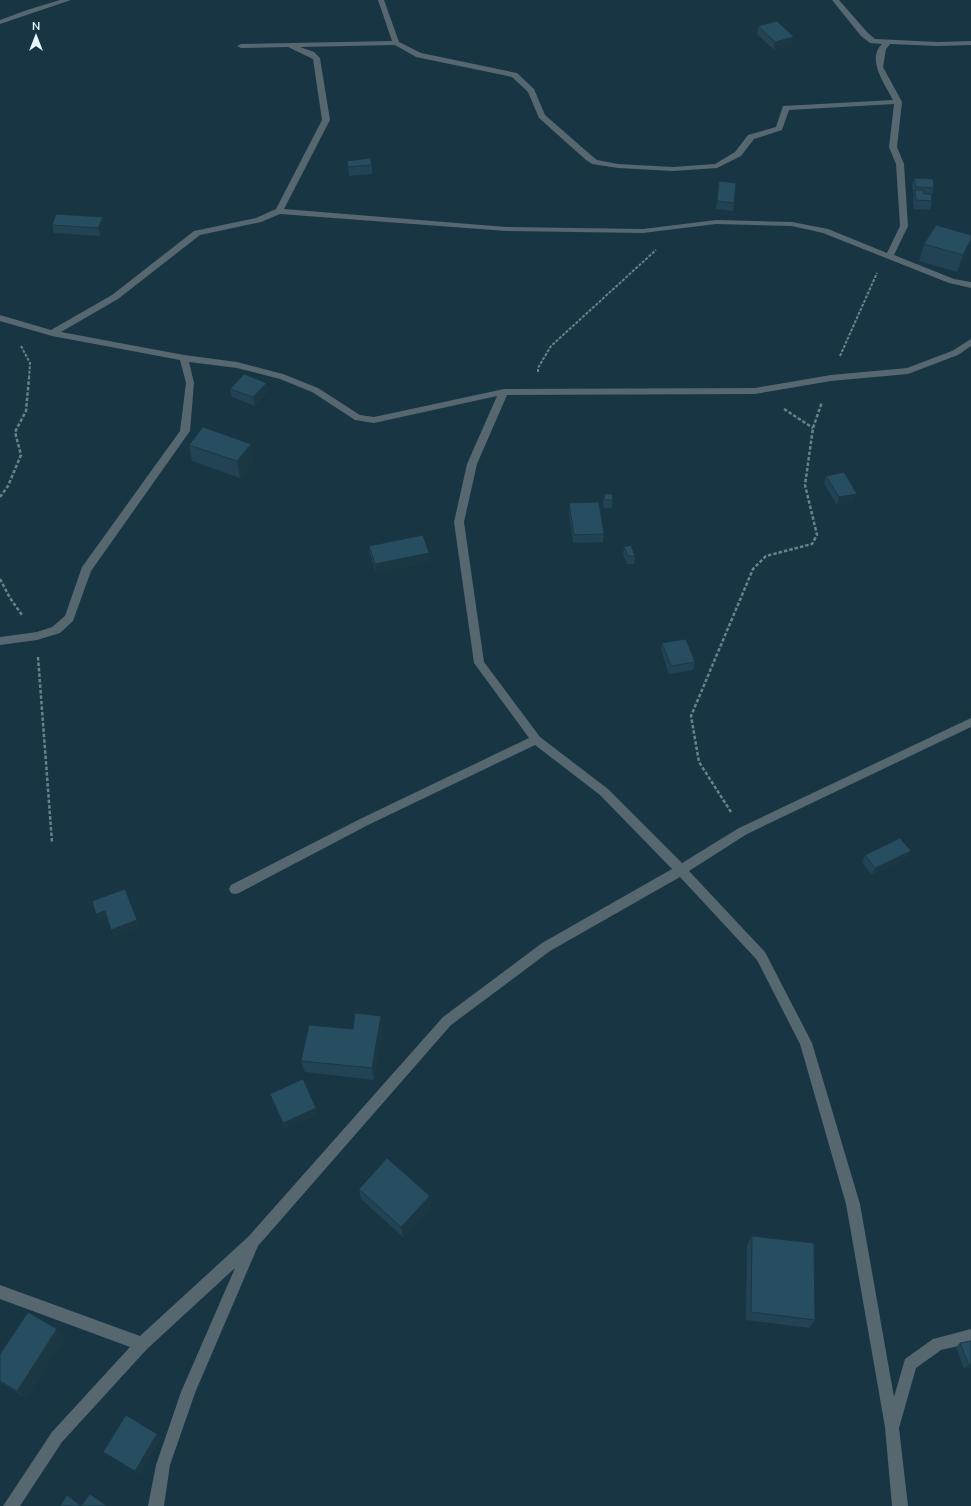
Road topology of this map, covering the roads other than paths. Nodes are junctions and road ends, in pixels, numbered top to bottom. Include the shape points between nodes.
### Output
1 (68, 0) edge
2 (381, 0) edge
3 (835, 0) edge
4 (0, 22) edge
5 (888, 42) junction
6 (396, 43) junction
7 (971, 43) edge
8 (289, 45) junction
9 (241, 46) dead end
10 (898, 102) junction
11 (279, 211) junction
12 (890, 256) junction
13 (971, 285) edge
14 (4, 319) edge
15 (52, 333) junction
16 (971, 342) edge
17 (184, 358) junction
18 (504, 392) junction
19 (0, 641) edge
20 (971, 722) edge
21 (536, 740) junction
22 (681, 870) junction
23 (235, 889) dead end
24 (254, 1241) junction
25 (0, 1292) edge
26 (971, 1336) edge
27 (142, 1344) junction
28 (892, 1427) junction
29 (11, 1506) edge
30 (156, 1506) edge
31 (900, 1506) edge

1 - 4 street via 29,10
2 - 6 street
3 - 5 street via 864,34 873,41
5 - 7 street
5 - 10 street via 882,48 879,67
6 - 8 street
6 - 10 street via 419,55 514,75 531,91 542,116 589,158 595,162 618,166 673,169 717,166 738,154 751,137 779,128 786,108
8 - 9 street
8 - 11 street via 316,58 326,120
10 - 12 street via 893,147 900,164 904,226
11 - 12 street via 506,229 643,231 716,222 792,224 825,231
11 - 15 street via 258,220 197,233 115,297
12 - 13 street
14 - 15 street
15 - 17 street
16 - 18 street via 955,353 908,371 831,378 755,391
17 - 18 street via 237,365 283,377 315,390 358,418 374,420
17 - 19 street via 190,383 185,431 86,570 69,618 56,630 37,636
18 - 21 street via 472,464 459,522 479,663
20 - 22 street via 743,831
21 - 22 street via 604,792
21 - 23 street via 364,822
22 - 24 street via 546,947 447,1021
22 - 28 street via 760,956 806,1043 853,1204
24 - 27 street
24 - 30 street via 188,1392 163,1465
25 - 27 street
26 - 28 street via 938,1344 910,1364
27 - 29 street via 57,1437
28 - 31 street

